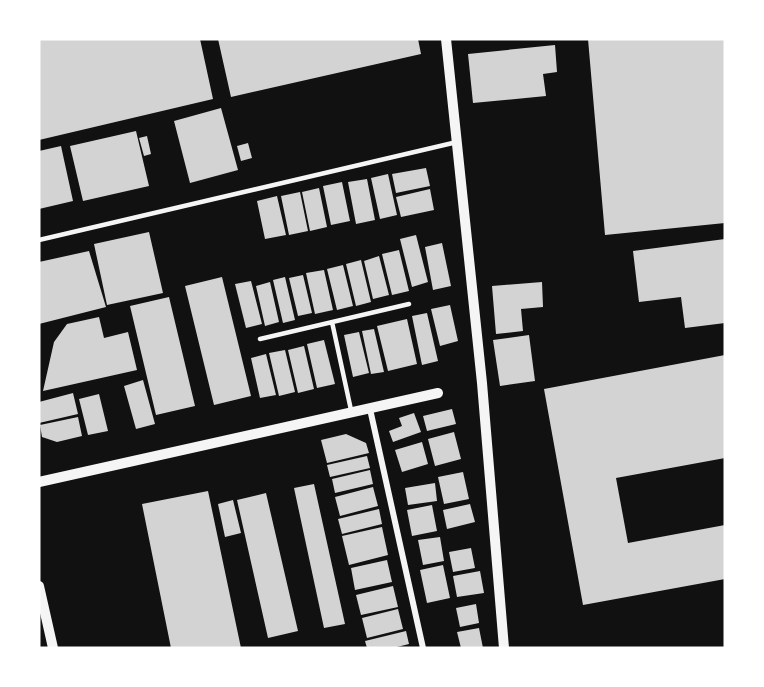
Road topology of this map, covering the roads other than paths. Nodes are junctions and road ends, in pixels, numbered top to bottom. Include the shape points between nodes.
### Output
1 (446, 39) edge
2 (457, 142) junction
3 (39, 240) edge
4 (410, 304) dead end
5 (332, 322) junction
6 (260, 339) dead end
7 (438, 393) dead end
8 (370, 409) junction
9 (351, 412) junction
10 (39, 482) edge
11 (39, 586) edge
12 (44, 628) edge
13 (53, 648) edge
14 (423, 648) edge
15 (504, 648) edge

1 - 2 street
2 - 3 lane
2 - 15 street
4 - 5 lane
5 - 6 lane
5 - 9 lane
7 - 8 street
8 - 9 street
8 - 14 street
9 - 10 street
11 - 12 street
12 - 13 street

